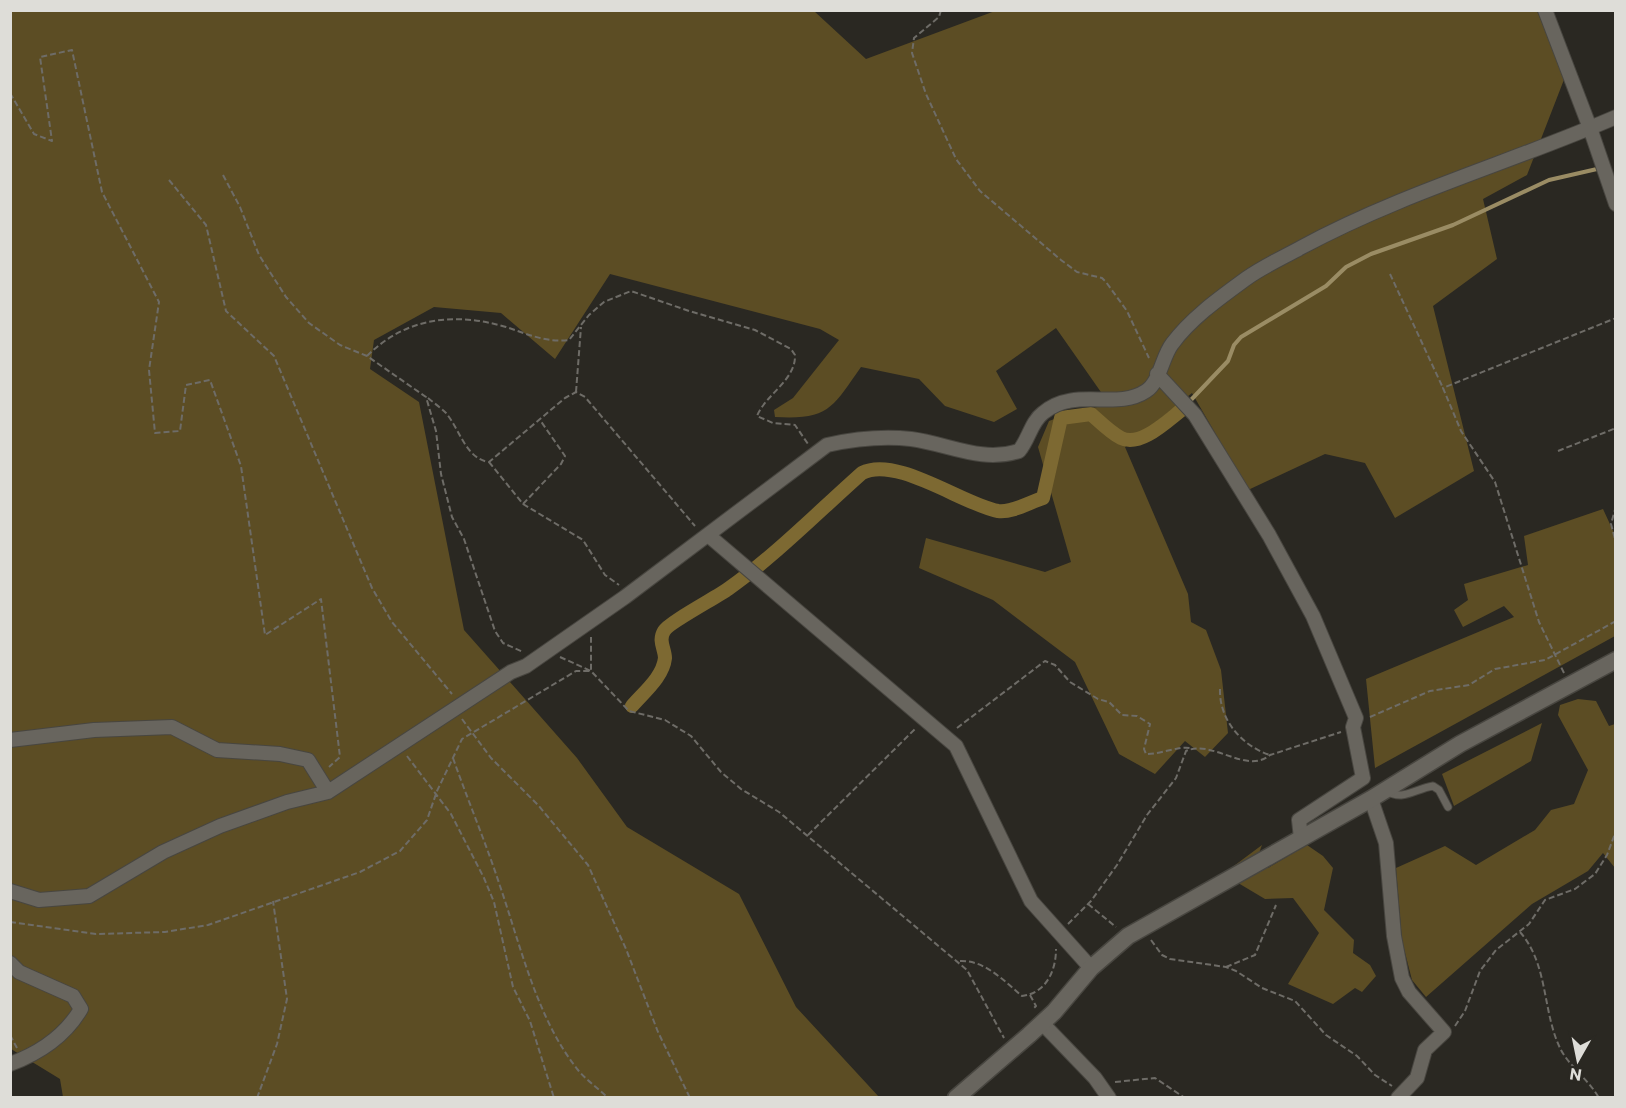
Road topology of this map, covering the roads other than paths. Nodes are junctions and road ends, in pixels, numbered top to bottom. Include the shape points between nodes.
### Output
1 (1545, 10) edge
2 (1616, 117) edge
3 (1590, 128) junction
4 (1616, 204) edge
5 (1157, 374) junction
6 (707, 536) junction
7 (1616, 660) edge
8 (10, 741) edge
9 (328, 792) junction
10 (1378, 795) junction
11 (1448, 807) dead end
12 (1301, 838) junction
13 (10, 891) edge
14 (10, 963) edge
15 (1091, 968) junction
16 (1042, 1023) junction
17 (10, 1064) edge
18 (1400, 1095) edge
19 (956, 1098) edge
20 (1110, 1098) edge

1 - 3 street
2 - 3 street
3 - 4 street
3 - 5 street via 1351,221 1257,272 1201,314 1171,344
5 - 6 street via 1149,389 1134,398 1096,397 1050,408 1033,424 1019,451 1004,455 972,454 940,444 884,439 827,445
5 - 12 street via 1196,415 1269,535 1313,616 1356,718 1353,727 1363,778 1299,820
6 - 9 street via 526,666
6 - 15 street via 956,746 1031,901
7 - 10 street via 1460,744
8 - 9 street via 94,729 172,727 217,750 308,760
9 - 13 street via 220,826 163,852 89,896 39,900
10 - 11 lane via 1407,796 1419,788 1433,786
10 - 12 street
10 - 18 street via 1402,978 1409,992 1444,1032 1425,1050 1417,1078
12 - 15 street via 1135,933
14 - 17 street via 19,972 73,996 81,1009 56,1040
15 - 16 street
16 - 19 street
16 - 20 street

